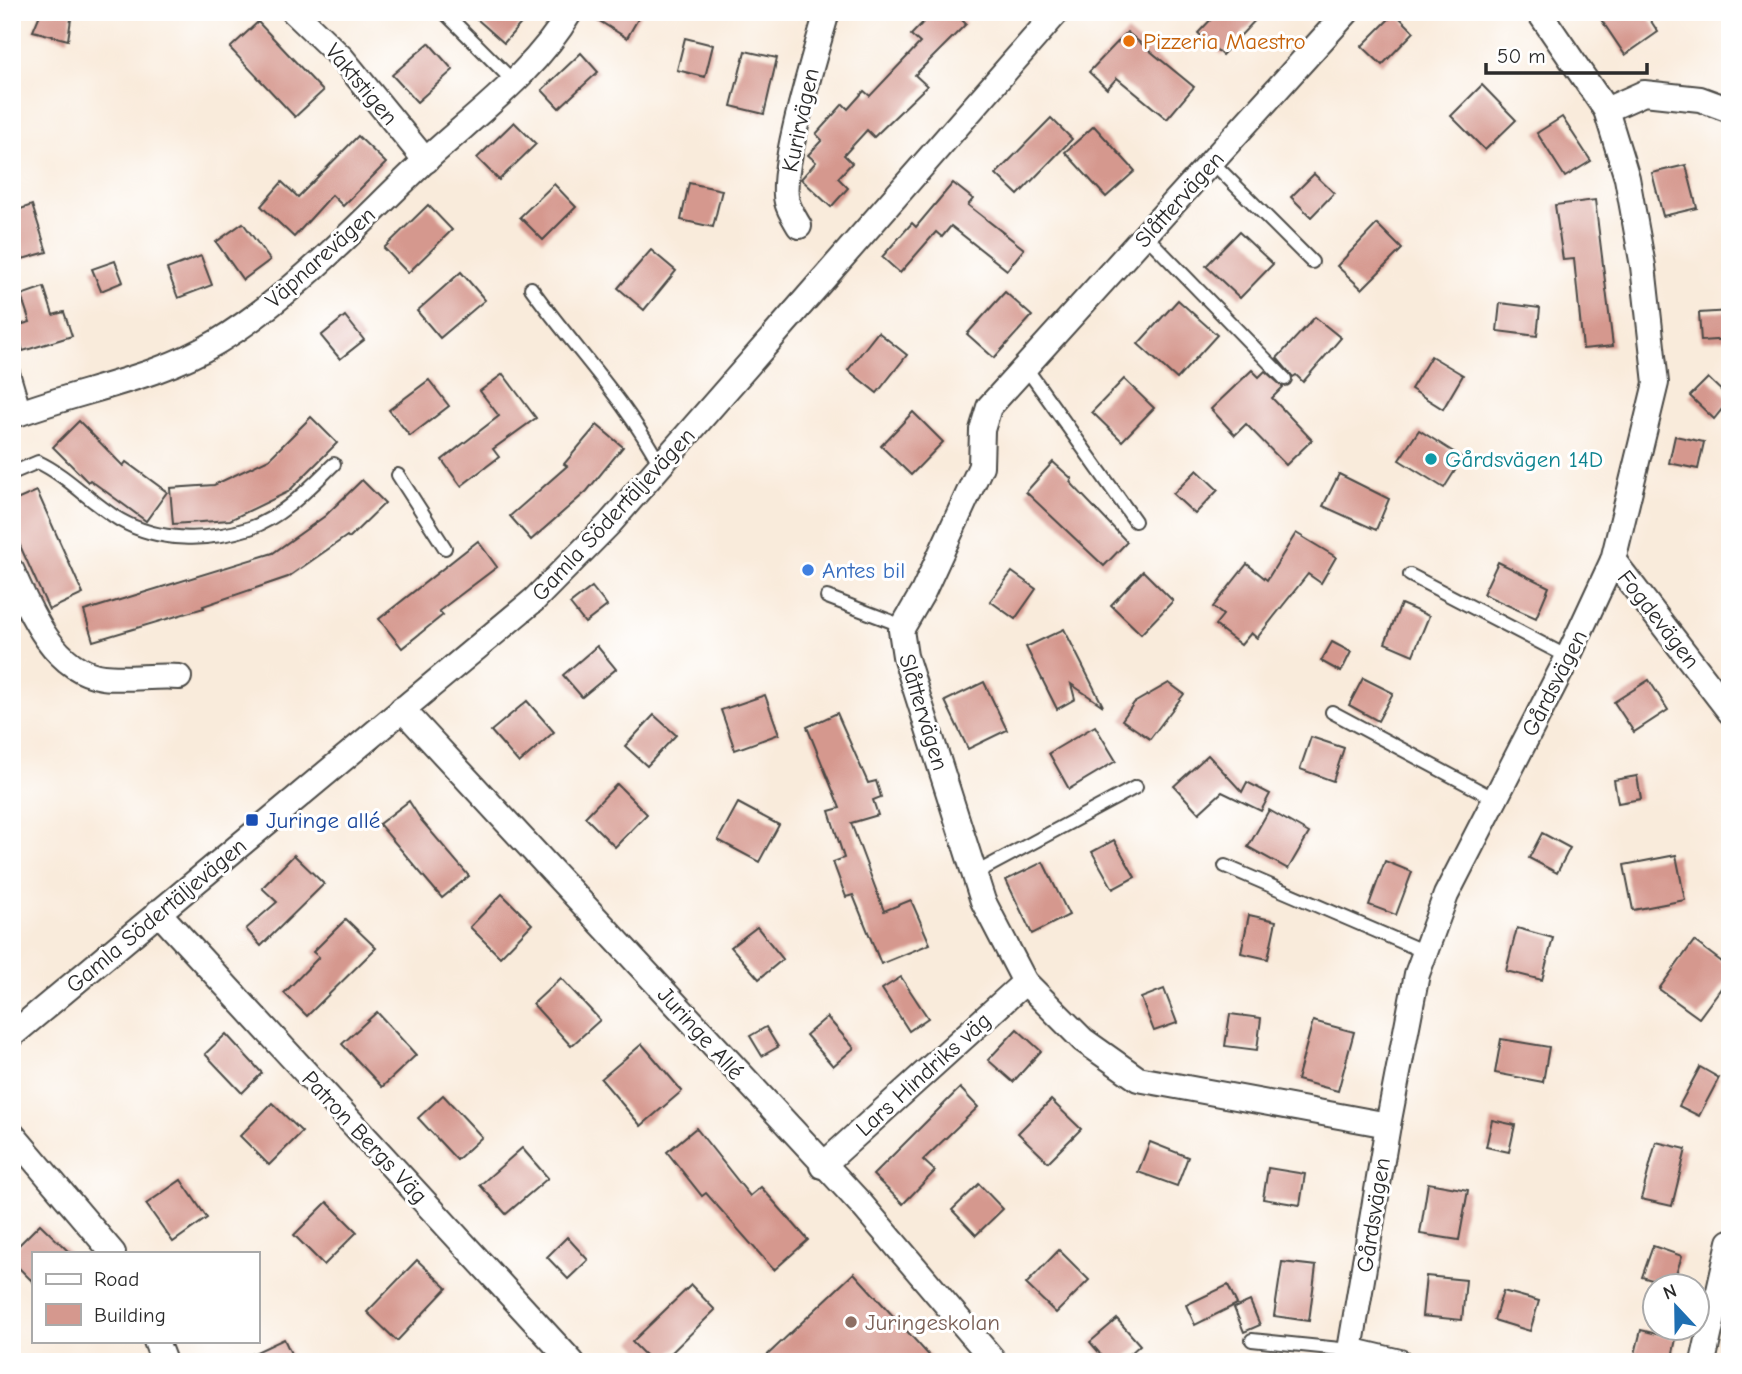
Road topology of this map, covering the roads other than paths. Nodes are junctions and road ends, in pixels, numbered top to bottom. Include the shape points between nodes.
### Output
1 (294, 12) edge
2 (444, 12) edge
3 (570, 12) edge
4 (827, 12) edge
5 (1057, 12) edge
6 (1347, 12) edge
7 (1546, 15) edge
8 (513, 81) junction
9 (1606, 110) junction
10 (1730, 110) edge
11 (426, 160) junction
12 (1212, 162) junction
13 (799, 226) dead end
14 (1146, 236) junction
15 (1312, 262) dead end
16 (531, 288) dead end
17 (1026, 368) junction
18 (12, 369) edge
19 (1285, 379) dead end
20 (19, 414) edge
21 (334, 464) dead end
22 (660, 465) junction
23 (12, 473) edge
24 (398, 475) dead end
25 (1135, 521) dead end
26 (445, 548) dead end
27 (1613, 560) junction
28 (12, 571) edge
29 (1410, 575) dead end
30 (827, 597) dead end
31 (903, 626) junction
32 (1567, 657) junction
33 (179, 677) dead end
34 (402, 709) junction
35 (1332, 712) dead end
36 (1730, 712) edge
37 (1136, 787) dead end
38 (1495, 799) junction
39 (1225, 866) dead end
40 (974, 874) junction
41 (158, 912) junction
42 (1425, 952) junction
43 (1025, 982) junction
44 (12, 1035) edge
45 (1388, 1125) junction
46 (12, 1134) edge
47 (822, 1166) junction
48 (1730, 1242) edge
49 (112, 1252) edge
50 (1252, 1340) dead end
51 (156, 1342) edge
52 (1349, 1356) edge
53 (164, 1362) edge
54 (572, 1362) edge
55 (995, 1362) edge
56 (1399, 1362) edge
57 (1703, 1362) edge

1 - 11 street, Vaktstigen via 342,58
2 - 8 lane
3 - 8 street, Väpnarevägen
4 - 13 street, Kurirvägen via 787,173 786,201
5 - 22 street, Gamla Södertäljevägen
6 - 12 street, Slåttervägen
7 - 9 street, Gårdsvägen
8 - 11 street, Väpnarevägen
9 - 10 street via 1644,93 1700,99
9 - 27 street, Gårdsvägen via 1627,178 1641,254 1656,383
11 - 20 street, Väpnarevägen via 294,286 217,343 142,376
12 - 14 street, Slåttervägen
12 - 15 lane
14 - 17 street, Slåttervägen
14 - 19 lane
16 - 22 lane via 618,397
17 - 25 lane
17 - 31 street, Slåttervägen via 989,407 982,430 981,466
18 - 20 lane
21 - 23 lane via 303,494 250,528 187,537 144,532 118,519 58,471 37,462
22 - 34 street, Gamla Södertäljevägen via 534,600
24 - 26 lane
27 - 32 street, Gårdsvägen
27 - 36 street, Fogdevägen
28 - 33 street via 44,632 65,659 89,674 104,677
29 - 32 lane
30 - 31 lane
31 - 40 street, Slåttervägen via 905,656
32 - 38 street, Gårdsvägen
34 - 41 street, Gamla Södertäljevägen
34 - 47 street, Juringe Allé
35 - 38 lane
37 - 40 lane
38 - 42 street, Gårdsvägen via 1446,895
39 - 42 lane
40 - 43 street, Slåttervägen
41 - 44 street, Gamla Södertäljevägen
41 - 54 street, Patron Bergs Väg
42 - 45 street, Gårdsvägen
43 - 45 street, Slåttervägen via 1083,1040 1138,1079
43 - 47 street, Lars Hindriks väg
45 - 52 street, Gårdsvägen
46 - 49 street
47 - 55 street, Juringe Allé via 862,1205
48 - 57 street
50 - 52 lane
51 - 53 street
52 - 56 street

